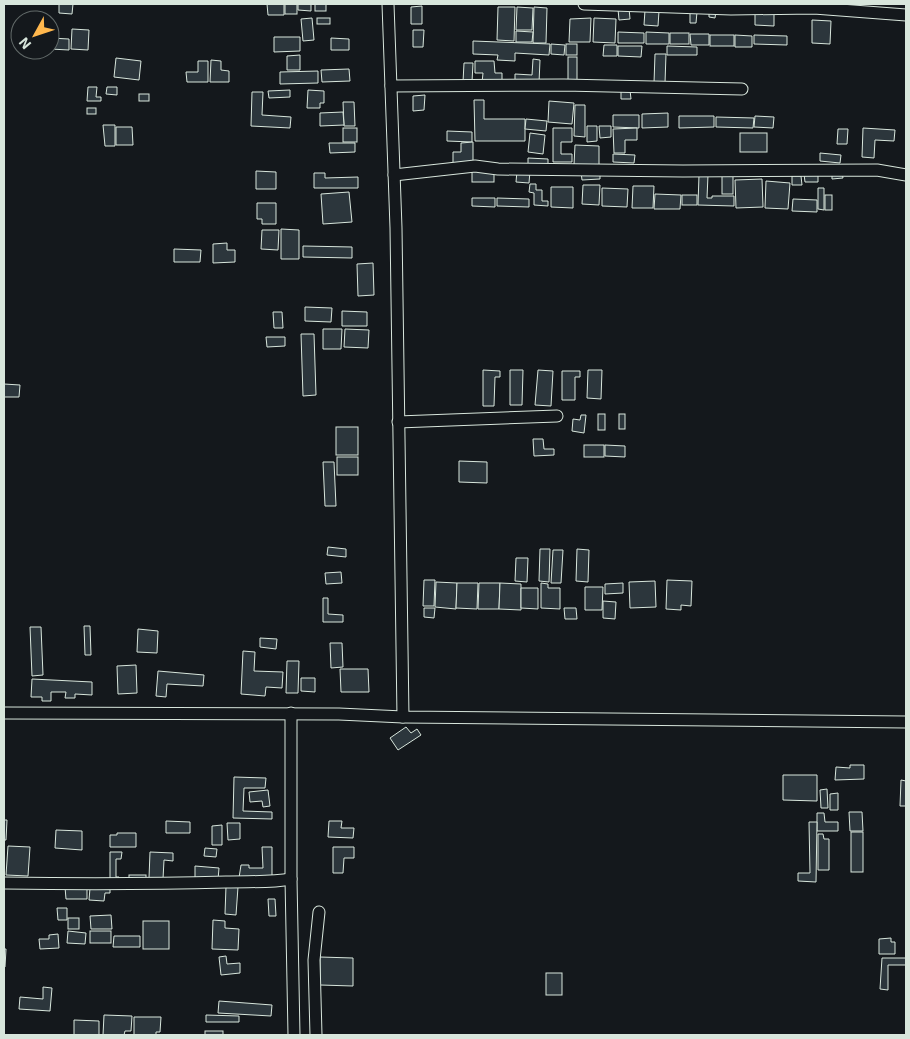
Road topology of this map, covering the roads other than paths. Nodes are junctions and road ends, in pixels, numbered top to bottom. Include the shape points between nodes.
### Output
1 (388, 4) edge
2 (584, 4) edge
3 (906, 15) edge
4 (391, 86) junction
5 (742, 89) dead end
6 (394, 175) junction
7 (906, 175) edge
8 (557, 416) dead end
9 (398, 422) junction
10 (4, 713) edge
11 (291, 713) junction
12 (403, 717) junction
13 (906, 722) edge
14 (291, 879) junction
15 (4, 884) edge
16 (319, 912) dead end
17 (294, 1035) edge
18 (316, 1035) edge

1 - 4 street
2 - 3 street via 814,8
4 - 5 street
4 - 6 street
6 - 7 street via 475,166 683,171 877,170
6 - 9 street
8 - 9 street
9 - 12 street
10 - 11 street
11 - 12 street
11 - 14 street
12 - 13 street
14 - 15 street via 193,884
14 - 17 street
16 - 18 street via 314,960

